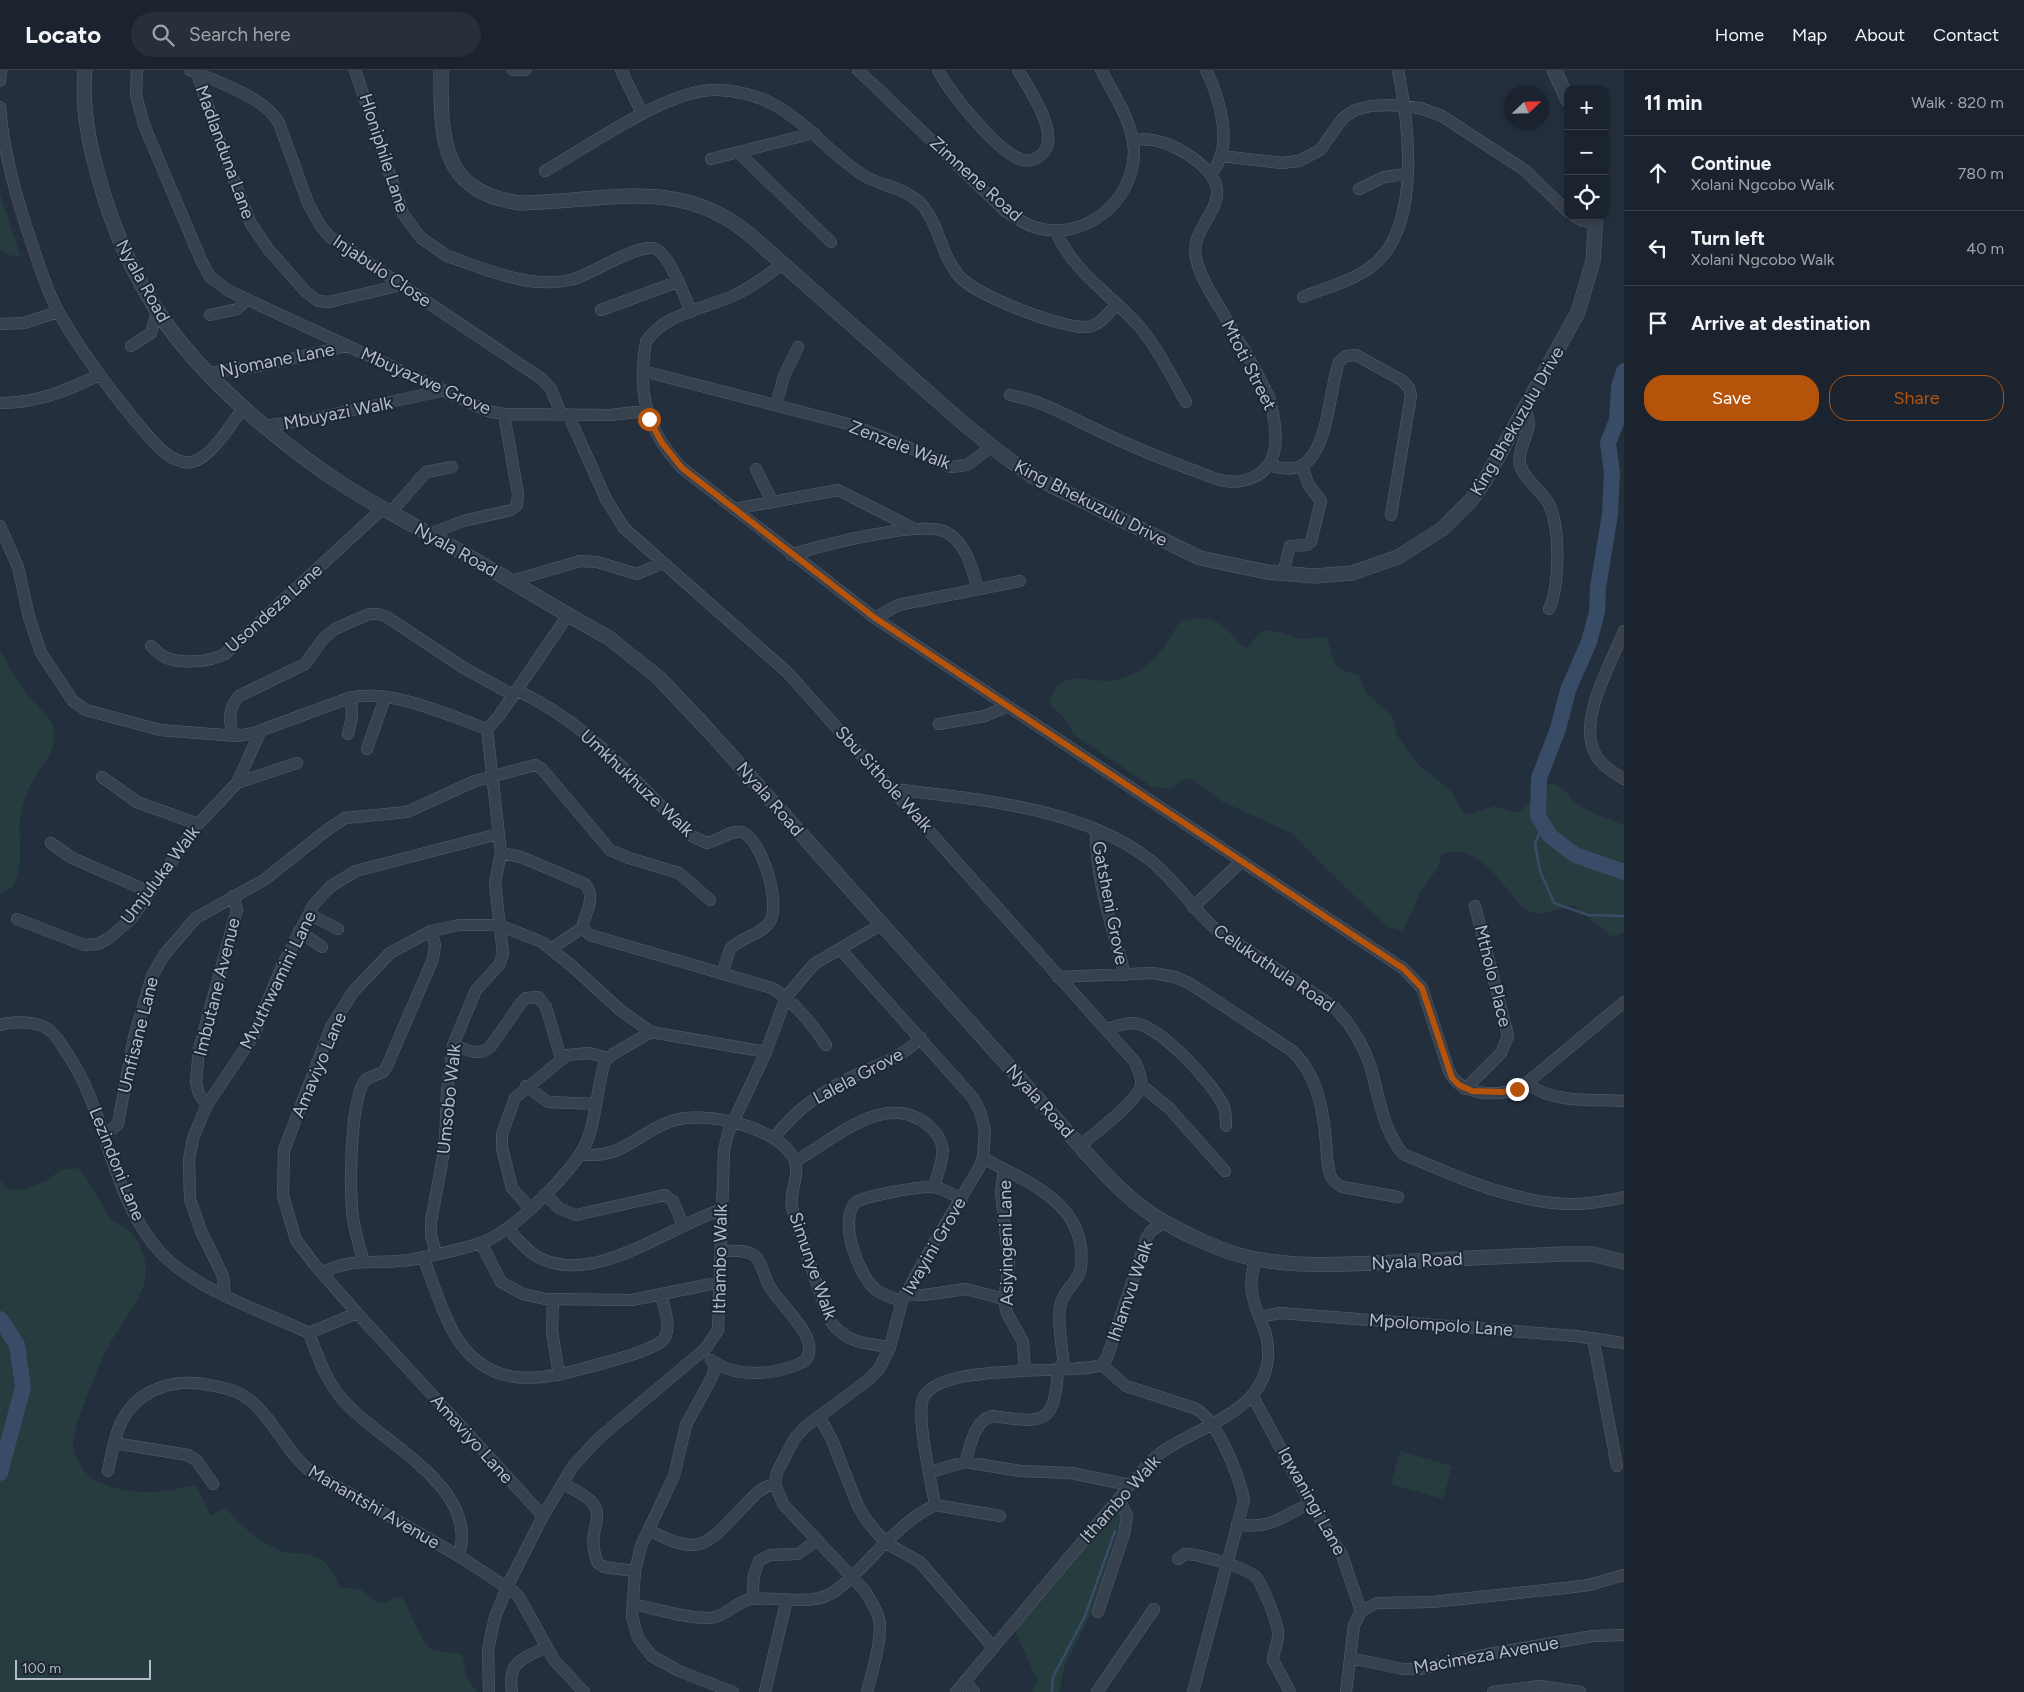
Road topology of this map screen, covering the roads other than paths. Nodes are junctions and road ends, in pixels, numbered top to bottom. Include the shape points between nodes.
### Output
1 (1, 70) edge
2 (85, 70) edge
3 (137, 70) edge
4 (355, 70) edge
5 (441, 70) edge
6 (513, 70) edge
7 (526, 70) edge
8 (621, 70) edge
9 (858, 70) edge
10 (938, 70) edge
11 (1018, 70) edge
12 (1101, 70) edge
13 (1206, 70) edge
14 (1398, 70) edge
15 (1554, 70) edge
16 (194, 72) edge
17 (0, 81) edge
18 (1564, 91) edge
19 (1404, 106) junction
20 (0, 107) edge
21 (642, 113) junction
22 (814, 133) junction
23 (1133, 140) junction
24 (739, 153) junction
25 (1221, 156) junction
26 (711, 159) dead end
27 (545, 171) dead end
28 (1212, 173) junction
29 (1407, 174) junction
30 (1359, 189) dead end
31 (1564, 208) edge
32 (1596, 220) edge
33 (1055, 230) junction
34 (831, 242) dead end
35 (782, 264) junction
36 (677, 282) junction
37 (401, 285) junction
38 (1303, 297) dead end
39 (247, 299) junction
40 (1116, 305) junction
41 (601, 310) dead end
42 (58, 312) junction
43 (157, 312) junction
44 (691, 312) junction
45 (210, 315) dead end
46 (0, 324) edge
47 (131, 346) dead end
48 (348, 346) junction
49 (798, 347) dead end
50 (643, 371) junction
51 (207, 373) junction
52 (98, 376) junction
53 (441, 391) junction
54 (1010, 395) dead end
55 (1186, 402) dead end
56 (0, 403) edge
57 (776, 405) junction
58 (243, 408) junction
59 (1524, 409) junction
60 (646, 411) junction
61 (504, 414) junction
62 (564, 414) junction
63 (264, 426) junction
64 (991, 447) junction
65 (1268, 465) junction
66 (1302, 465) junction
67 (452, 467) dead end
68 (756, 469) dead end
69 (772, 501) junction
70 (734, 509) junction
71 (386, 511) junction
72 (1391, 515) dead end
73 (0, 526) edge
74 (913, 528) junction
75 (429, 534) junction
76 (791, 555) junction
77 (664, 563) junction
78 (1283, 573) junction
79 (512, 581) junction
80 (1020, 581) dead end
81 (978, 589) junction
82 (1549, 609) dead end
83 (568, 615) junction
84 (875, 618) junction
85 (1624, 631) edge
86 (151, 646) dead end
87 (515, 693) junction
88 (350, 697) junction
89 (385, 698) junction
90 (1006, 707) junction
91 (939, 724) dead end
92 (261, 730) junction
93 (486, 730) junction
94 (348, 734) dead end
95 (233, 736) junction
96 (367, 749) dead end
97 (296, 763) dead end
98 (491, 776) junction
99 (102, 777) dead end
100 (1624, 779) edge
101 (237, 784) junction
102 (892, 789) junction
103 (198, 824) junction
104 (1096, 831) junction
105 (498, 834) junction
106 (51, 842) dead end
107 (501, 853) junction
108 (1241, 862) junction
109 (150, 892) junction
110 (234, 896) junction
111 (710, 900) dead end
112 (1475, 906) dead end
113 (1193, 907) junction
114 (309, 914) junction
115 (17, 919) dead end
116 (882, 924) junction
117 (501, 926) junction
118 (582, 928) junction
119 (338, 929) dead end
120 (299, 931) junction
121 (431, 931) junction
122 (322, 947) dead end
123 (551, 949) junction
124 (840, 949) junction
125 (722, 974) junction
126 (1124, 975) junction
127 (1058, 977) junction
128 (786, 997) junction
129 (1624, 1002) edge
130 (0, 1025) edge
131 (1107, 1029) junction
132 (651, 1032) junction
133 (920, 1038) junction
134 (453, 1045) junction
135 (826, 1045) dead end
136 (766, 1052) junction
137 (561, 1058) junction
138 (608, 1058) junction
139 (1527, 1083) junction
140 (1141, 1085) junction
141 (526, 1086) junction
142 (1465, 1089) junction
143 (1624, 1102) edge
144 (596, 1104) junction
145 (207, 1105) junction
146 (733, 1122) junction
147 (1226, 1126) dead end
148 (105, 1134) junction
149 (775, 1137) junction
150 (1080, 1146) junction
151 (581, 1154) junction
152 (983, 1158) junction
153 (795, 1161) junction
154 (1004, 1170) junction
155 (1225, 1171) dead end
156 (934, 1187) junction
157 (545, 1194) junction
158 (1398, 1197) dead end
159 (962, 1198) junction
160 (1624, 1198) edge
161 (530, 1208) junction
162 (720, 1210) junction
163 (1164, 1222) junction
164 (683, 1224) junction
165 (508, 1229) junction
166 (481, 1243) junction
167 (721, 1251) junction
168 (436, 1253) junction
169 (423, 1257) junction
170 (1256, 1259) junction
171 (364, 1262) junction
172 (1624, 1262) edge
173 (322, 1273) junction
174 (720, 1282) junction
175 (661, 1294) junction
176 (226, 1295) junction
177 (904, 1298) junction
178 (1004, 1299) junction
179 (553, 1300) junction
180 (358, 1313) junction
181 (1259, 1317) junction
182 (308, 1333) junction
183 (1593, 1338) junction
184 (1624, 1343) edge
185 (890, 1347) junction
186 (702, 1353) junction
187 (716, 1363) junction
188 (1102, 1365) junction
189 (1061, 1368) junction
190 (1025, 1371) junction
191 (559, 1375) junction
192 (1252, 1396) junction
193 (819, 1416) junction
194 (1211, 1424) junction
195 (114, 1443) junction
196 (965, 1462) junction
197 (1617, 1466) dead end
198 (108, 1471) dead end
199 (930, 1472) junction
200 (212, 1484) dead end
201 (562, 1484) junction
202 (776, 1484) junction
203 (1130, 1484) junction
204 (1119, 1498) junction
205 (1310, 1503) junction
206 (936, 1505) junction
207 (543, 1516) junction
208 (1000, 1516) dead end
209 (1237, 1524) junction
210 (649, 1530) junction
211 (816, 1541) junction
212 (886, 1543) junction
213 (459, 1556) junction
214 (1178, 1558) dead end
215 (1226, 1565) junction
216 (635, 1572) junction
217 (1624, 1575) edge
218 (852, 1576) junction
219 (507, 1586) junction
220 (752, 1599) junction
221 (787, 1599) junction
222 (633, 1604) junction
223 (1154, 1609) dead end
224 (1098, 1612) dead end
225 (1361, 1612) junction
226 (1624, 1635) edge
227 (546, 1647) junction
228 (993, 1647) junction
229 (1350, 1658) junction
230 (965, 1681) junction
231 (713, 1688) edge
232 (489, 1692) edge
233 (512, 1692) edge
234 (584, 1692) edge
235 (732, 1692) edge
236 (765, 1692) edge
237 (867, 1692) edge
238 (956, 1692) edge
239 (974, 1692) edge
240 (1097, 1692) edge
241 (1193, 1692) edge
242 (1290, 1692) edge
243 (1346, 1692) edge
244 (1493, 1692) edge
245 (1580, 1692) edge

1 - 17 street
2 - 43 street, Nyala Road via 85,122 103,192 121,245
3 - 39 street, Mbuyazwe Grove via 136,94 144,125 205,270 218,284
4 - 36 street, Hloniphile Lane via 403,214 417,233 438,251 520,279 551,283 573,279 650,248 664,257
5 - 35 street, King Bhekuzulu Drive via 441,123 446,149 460,174 482,193 503,201 521,203 638,196 682,199 726,218
6 - 7 street
8 - 21 street
9 - 33 street, Zimnene Road via 1004,210 1027,224
10 - 11 street via 964,108 1011,154 1025,161 1044,153 1049,134
12 - 23 street, Zimnene Road via 1127,119
13 - 25 street via 1219,106
14 - 19 street
15 - 18 street
16 - 37 street, Injabulo Close via 270,110 279,123 303,191 320,225 343,247
16 - 37 street, Madlanduna Lane via 247,217 269,250 306,292 318,300 329,302
19 - 25 street via 1371,106 1355,110 1343,118 1320,150 1299,161 1282,163
19 - 29 street
19 - 31 street via 1429,110 1451,121 1526,171
20 - 42 street via 8,166 16,196
21 - 22 street via 690,94 730,91 779,106
21 - 27 street
22 - 24 street
22 - 40 street via 860,173 897,188 918,201 930,217 952,267 978,292 1079,327 1100,321
23 - 28 street via 1153,140 1176,148
23 - 33 street, Zimnene Road via 1131,172 1117,200 1086,225
24 - 26 street
24 - 34 street
25 - 28 street
28 - 65 street, Mtoti Street via 1216,185 1214,206 1196,239 1195,255 1207,286 1269,397 1277,436
29 - 30 street via 1384,176
29 - 38 street via 1401,225 1381,257 1364,272
32 - 59 street, King Bhekuzulu Drive via 1593,261 1578,312
33 - 40 street via 1070,259
35 - 44 street via 736,294
35 - 64 street, King Bhekuzulu Drive
36 - 41 street
36 - 44 street, Hloniphile Lane
37 - 62 street, Injabulo Close via 542,379
39 - 45 street via 237,308
39 - 48 street, Mbuyazwe Grove
40 - 55 street via 1144,333
42 - 46 street via 24,323
42 - 52 street
43 - 47 street via 150,333
43 - 51 street, Nyala Road via 178,342
44 - 50 street via 650,334
48 - 51 street, Njomane Lane via 259,366
48 - 53 street, Mbuyazwe Grove
49 - 57 street via 784,376
50 - 57 street, Zenzele Walk
50 - 60 street
51 - 58 street, Nyala Road
52 - 56 street via 39,400
52 - 58 street via 148,436 170,456 182,462 192,462 207,454
53 - 61 street, Mbuyazwe Grove via 478,408
53 - 63 street, Mbuyazi Walk
54 - 65 street via 1033,400 1139,450 1218,479 1240,482 1254,477
57 - 64 street, Zenzele Walk via 852,425 951,467 967,464
58 - 63 street, Nyala Road
59 - 78 street, King Bhekuzulu Drive via 1480,488 1461,511 1429,539 1398,557 1352,572 1314,576
59 - 82 street via 1530,426 1520,463 1548,502 1554,518 1555,586
60 - 62 street, Mbuyazwe Grove via 610,415
60 - 70 street via 670,456 701,485
61 - 62 street, Mbuyazwe Grove
61 - 75 street via 518,505 511,510 457,523
62 - 77 street, Sbu Sithole Walk via 618,520 633,538
63 - 71 street, Nyala Road via 296,452
64 - 78 street, King Bhekuzulu Drive via 1047,484 1200,558
65 - 66 street via 1284,468
66 - 72 street via 1316,450 1323,432 1342,358 1356,355 1392,374 1409,388 1411,396
66 - 78 street via 1308,484 1320,498 1321,507 1311,542 1290,546
67 - 71 street, Usondeza Lane via 426,472
68 - 69 street
69 - 70 street
69 - 74 street via 838,490
70 - 76 street
71 - 75 street, Nyala Road
71 - 86 street, Usondeza Lane via 225,654 212,659 172,660
73 - 95 street via 18,567 31,626 41,653 73,700 93,713 145,727
74 - 76 street
74 - 81 street via 942,530 954,538 971,564
75 - 79 street, Nyala Road
76 - 84 street
77 - 79 street via 637,574 598,562 580,561
77 - 102 street, Sbu Sithole Walk via 772,656
79 - 83 street, Nyala Road
80 - 81 street
81 - 84 street via 898,605
83 - 87 street
83 - 116 street, Nyala Road via 609,638 666,685
84 - 90 street
85 - 100 street via 1591,712 1590,734 1596,755 1607,768
87 - 93 street
87 - 95 street, Umkhukhuze Walk via 464,668 387,617 369,614 330,632 305,664 240,696 230,714
87 - 125 street, Umkhukhuze Walk via 547,704 572,721 606,750 692,836 707,843 738,832 746,835 765,867 774,909 765,927 730,949
88 - 89 street
88 - 92 street
88 - 94 street via 352,717
89 - 93 street via 415,704
89 - 96 street
90 - 91 street via 985,716
90 - 108 street
92 - 95 street
92 - 101 street, Umjuluka Walk
93 - 98 street
97 - 101 street
98 - 105 street
98 - 110 street, Umfisane Lane via 407,812 345,818 264,880
98 - 111 street, Umfisane Lane via 532,764 537,766 610,850 681,875
99 - 103 street via 137,802
101 - 103 street, Umjuluka Walk
102 - 104 street, Celukuthula Road via 1000,802 1046,813
102 - 127 street, Sbu Sithole Walk
103 - 109 street, Umjuluka Walk
104 - 113 street, Celukuthula Road via 1152,861
104 - 126 street, Gatsheni Grove via 1101,875
105 - 107 street
105 - 114 street, Mvuthwamini Lane via 356,871 325,891
106 - 109 street via 72,858
107 - 117 street, Umsobo Walk via 494,883
107 - 118 street via 521,857 585,884 591,892 591,900
108 - 113 street
108 - 142 street via 1415,978 1428,1003 1452,1078
109 - 115 street, Umjuluka Walk via 125,924 109,938 93,945 76,942
110 - 145 street, Imbutane Avenue via 237,910 197,1065 197,1088
110 - 148 street, Umfisane Lane via 196,918 155,969 134,1037 118,1124
112 - 142 street, Mtholo Place via 1508,1036 1501,1053
113 - 160 street, Celukuthula Road via 1218,931 1333,1006 1347,1020 1369,1062 1388,1132 1403,1154 1496,1190 1543,1202 1572,1204
114 - 119 street
114 - 120 street, Mvuthwamini Lane
116 - 124 street, Ithambo Walk
116 - 150 street, Nyala Road
117 - 121 street, Amaviyo Lane via 459,925
117 - 123 street, Amaviyo Lane via 529,936
117 - 134 street, Umsobo Walk via 501,961 476,990
118 - 123 street
118 - 125 street via 590,935
120 - 122 street
120 - 145 street, Mvuthwamini Lane via 254,1035
121 - 171 street via 435,945 433,959 383,1072 363,1083 353,1136 352,1210
121 - 173 street, Amaviyo Lane via 390,953 341,1009 284,1150 285,1210 296,1240
123 - 132 street, Amaviyo Lane via 625,1014
124 - 128 street, Ithambo Walk via 807,970
124 - 133 street, Iwayini Grove
125 - 128 street via 772,988
126 - 127 street
126 - 158 street via 1153,973 1175,977 1291,1050 1303,1060 1313,1081 1332,1178 1343,1187
127 - 131 street, Sbu Sithole Walk
128 - 135 street
128 - 136 street, Ithambo Walk
129 - 139 street
130 - 148 street, Lezindoni Lane via 38,1024 51,1031 82,1077
131 - 140 street, Sbu Sithole Walk via 1135,1062
131 - 147 street via 1133,1023 1172,1043 1219,1098 1226,1115
132 - 136 street, Amaviyo Lane
132 - 138 street
133 - 149 street, Lalela Grove via 900,1056 846,1080 802,1106
133 - 152 street, Iwayini Grove via 962,1084 980,1111 985,1130
134 - 137 street via 472,1052 484,1051 526,998 538,997 546,1007
134 - 168 street, Umsobo Walk via 445,1146 431,1221
136 - 146 street, Ithambo Walk
137 - 138 street via 581,1052
137 - 141 street
138 - 144 street via 603,1067
139 - 142 street via 1503,1092
139 - 143 street via 1552,1097
140 - 150 street via 1135,1097
140 - 155 street via 1169,1108
141 - 144 street via 548,1102
141 - 161 street via 514,1098 502,1134 502,1148 512,1188
144 - 151 street via 591,1130
145 - 176 street, Mvuthwamini Lane via 193,1138 189,1189 201,1231 223,1276
146 - 149 street
146 - 151 street via 718,1118 675,1120 612,1153 598,1156
146 - 162 street, Ithambo Walk via 724,1152
148 - 176 street, Lezindoni Lane via 128,1201 146,1234 185,1274
149 - 153 street
150 - 163 street, Nyala Road via 1120,1190
151 - 157 street
152 - 154 street
152 - 159 street, Iwayini Grove
153 - 156 street via 858,1124 883,1113 898,1111 926,1123 942,1141 943,1155
153 - 185 street, Simunye Walk via 792,1209 832,1322 851,1340
154 - 178 street, Asiyingeni Lane via 1001,1192 1009,1265
154 - 189 street via 1054,1198 1069,1218 1079,1240 1080,1268 1060,1306
156 - 159 street
156 - 177 street via 866,1196 851,1210 849,1241 866,1276 874,1288
157 - 161 street
157 - 164 street via 560,1209 576,1215 665,1195 673,1202
159 - 177 street, Iwayini Grove
161 - 165 street
162 - 164 street
162 - 167 street, Ithambo Walk
163 - 170 street, Nyala Road via 1212,1244
163 - 188 street, Ihlamvu Walk via 1147,1237
164 - 165 street via 606,1261 571,1267 538,1257
165 - 166 street
166 - 168 street
166 - 179 street via 493,1272 505,1285 523,1294
167 - 174 street, Ithambo Walk
167 - 187 street via 747,1252 754,1256 770,1289 808,1340 810,1351 805,1361 770,1371 738,1371
168 - 169 street
169 - 171 street via 396,1262
169 - 191 street via 452,1329 475,1358 506,1376 532,1379
170 - 172 street, Nyala Road via 1331,1264 1592,1254
170 - 181 street, Ithambo Walk via 1251,1295
171 - 173 street via 344,1263
173 - 180 street, Amaviyo Lane
174 - 175 street
174 - 186 street, Ithambo Walk via 718,1330
175 - 179 street via 626,1301
175 - 191 street via 668,1329 664,1340
176 - 182 street, Lezindoni Lane
177 - 178 street via 966,1289
177 - 185 street, Iwayini Grove
178 - 190 street, Asiyingeni Lane via 1007,1313 1023,1342
179 - 191 street via 552,1331
180 - 182 street
180 - 207 street, Amaviyo Lane
181 - 183 street, Mpolompolo Lane via 1280,1313
181 - 192 street, Ithambo Walk via 1268,1355 1265,1374
182 - 213 street via 330,1382 345,1402 430,1474 449,1498 462,1535
183 - 184 street, Mpolompolo Lane
183 - 197 street
185 - 193 street, Iwayini Grove via 874,1374
186 - 187 street
186 - 201 street, Ithambo Walk via 599,1438 573,1466
187 - 210 street via 686,1425 674,1476
188 - 189 street
188 - 194 street via 1126,1386 1194,1408 1203,1413
189 - 190 street
189 - 196 street via 1054,1398 1044,1418 1033,1421 987,1417 979,1423
190 - 199 street via 957,1377 927,1391 922,1403 922,1417
192 - 194 street, Ithambo Walk
192 - 205 street, Iqwaningi Lane
193 - 202 street, Iwayini Grove via 796,1438 777,1472
193 - 212 street via 861,1511
194 - 203 street, Ithambo Walk via 1158,1454
194 - 209 street via 1240,1480 1244,1500
195 - 198 street, Manantshi Avenue
195 - 200 street via 188,1455 197,1461
195 - 213 street, Manantshi Avenue via 128,1411 138,1400 160,1387 186,1382 232,1389 260,1410 310,1471
196 - 199 street
196 - 203 street via 1020,1471 1071,1473
199 - 206 street
201 - 207 street, Ithambo Walk
201 - 216 street via 586,1496 596,1506 594,1548 598,1563
202 - 210 street via 755,1493 716,1534 700,1545 681,1545
202 - 211 street via 783,1504
203 - 204 street, Ithambo Walk
204 - 224 street via 1127,1516
204 - 228 street, Ithambo Walk
205 - 209 street via 1268,1525
205 - 225 street, Iqwaningi Lane via 1342,1555
206 - 208 street
206 - 212 street via 910,1520
207 - 219 street, Ithambo Walk
209 - 215 street
210 - 216 street via 641,1546
211 - 218 street
211 - 220 street via 798,1554 770,1555 759,1561
212 - 218 street
212 - 228 street via 920,1562
213 - 219 street, Manantshi Avenue
214 - 215 street via 1188,1554
215 - 241 street
215 - 242 street via 1254,1576 1260,1582 1278,1627 1273,1660
216 - 222 street
217 - 225 street via 1565,1588 1432,1602 1377,1603
218 - 221 street via 829,1596
218 - 237 street via 865,1591 879,1620
219 - 227 street, Manantshi Avenue via 519,1597
219 - 232 street, Ithambo Walk via 490,1632
220 - 221 street
220 - 222 street via 722,1615 707,1618
221 - 236 street
222 - 231 street via 635,1630 641,1644 652,1656
223 - 240 street
225 - 229 street via 1354,1625
226 - 229 street, Macimeza Avenue via 1593,1636 1420,1669 1403,1669
227 - 233 street via 514,1666 510,1675
227 - 234 street, Manantshi Avenue
228 - 230 street, Ithambo Walk
229 - 243 street
230 - 238 street, Ithambo Walk
230 - 239 street
231 - 235 street
244 - 245 street via 1540,1686

